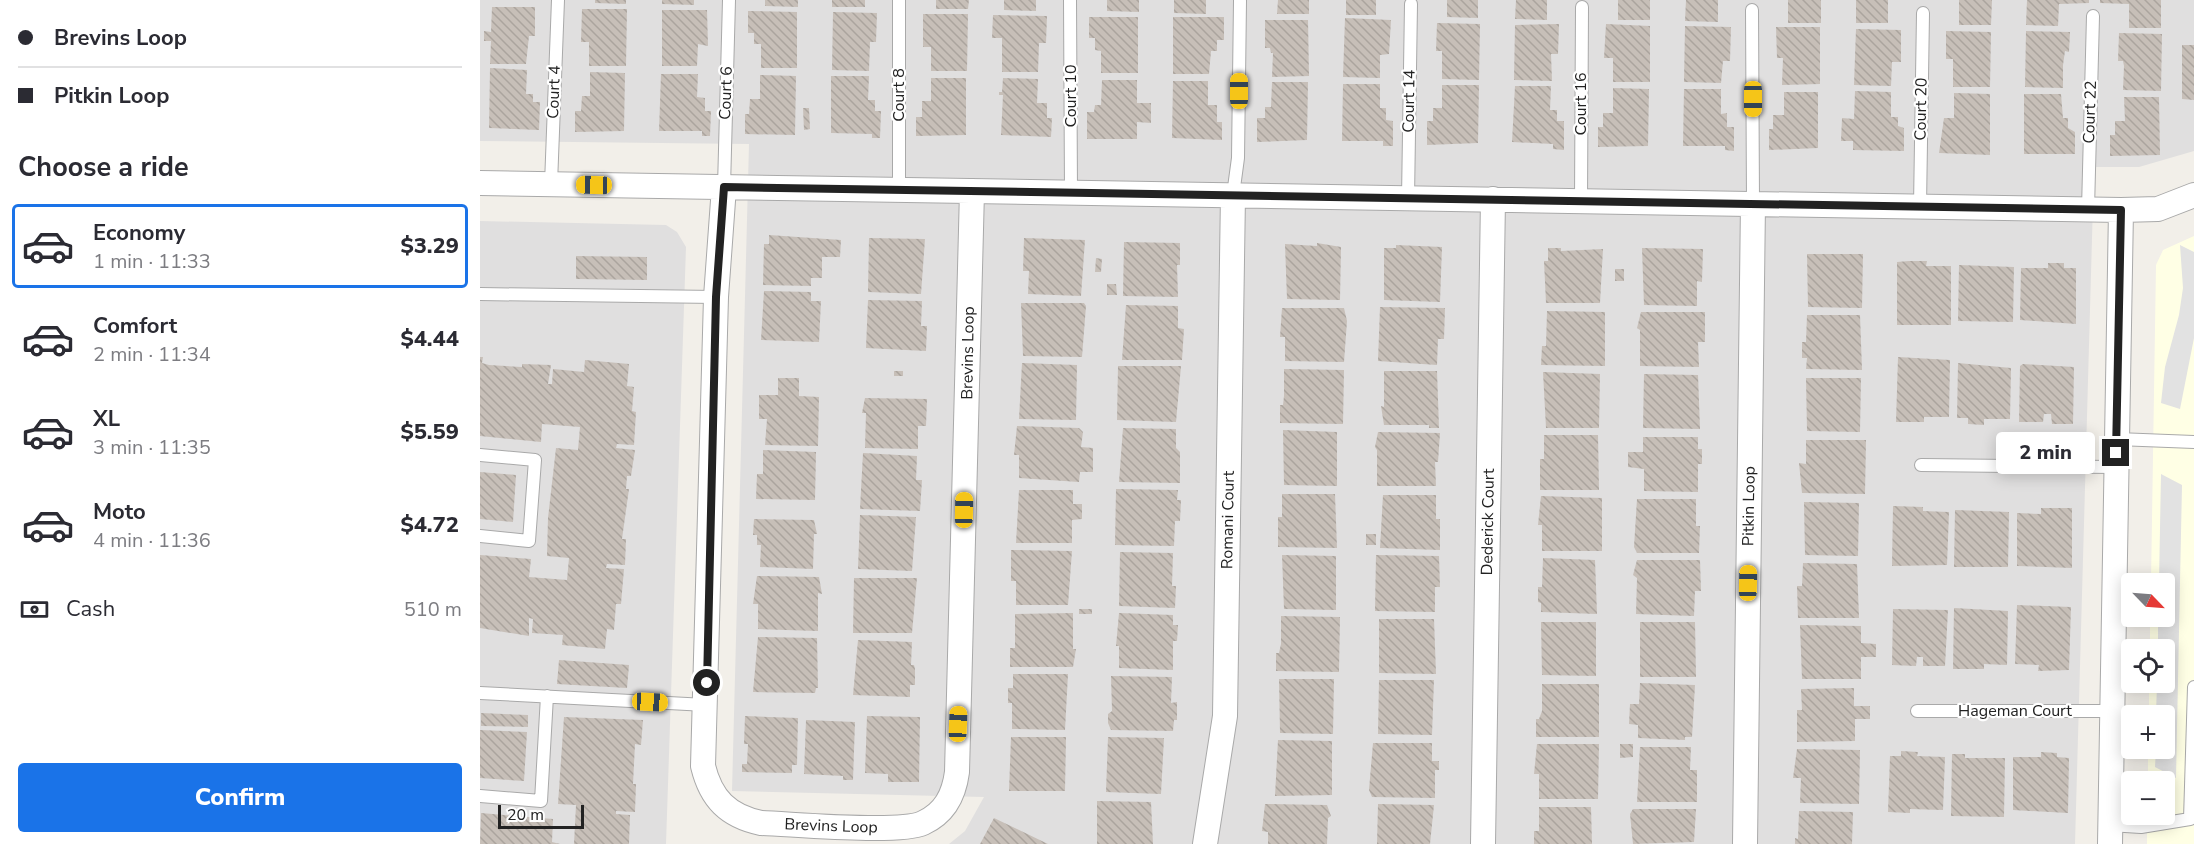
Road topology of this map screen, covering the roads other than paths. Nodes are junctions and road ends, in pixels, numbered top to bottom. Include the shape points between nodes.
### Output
1 (558, 0) edge
2 (729, 0) edge
3 (899, 0) edge
4 (1070, 0) edge
5 (1240, 1) edge
6 (1411, 4) dead end
7 (1582, 7) dead end
8 (1752, 10) dead end
9 (1923, 13) dead end
10 (2093, 16) dead end
11 (480, 183) edge
12 (551, 184) junction
13 (724, 187) junction
14 (899, 190) junction
15 (972, 191) junction
16 (1071, 192) junction
17 (1233, 195) junction
18 (2194, 195) edge
19 (1408, 198) junction
20 (1493, 199) junction
21 (1581, 201) junction
22 (1753, 203) junction
23 (1920, 206) junction
24 (2088, 209) junction
25 (2121, 210) junction
26 (480, 294) edge
27 (716, 297) junction
28 (2117, 439) junction
29 (2194, 442) edge
30 (480, 455) edge
31 (1922, 465) dead end
32 (2116, 467) junction
33 (480, 536) edge
34 (2194, 687) edge
35 (480, 693) edge
36 (547, 696) junction
37 (706, 705) junction
38 (1917, 711) dead end
39 (2113, 711) junction
40 (480, 796) edge
41 (2109, 835) edge
42 (1205, 844) edge
43 (1484, 844) edge
44 (1745, 844) edge

1 - 12 lane, Court 4
2 - 13 lane, Court 6
3 - 14 lane, Court 8
4 - 16 lane, Court 10
5 - 17 lane via 1238,158
6 - 19 lane, Court 14
7 - 21 lane, Court 16
8 - 22 lane
9 - 23 lane, Court 20
10 - 24 lane, Court 22
11 - 12 street
12 - 13 street
13 - 14 street
13 - 27 street, Brevins Loop
14 - 15 street
15 - 16 street
15 - 37 street, Brevins Loop via 957,772 950,800 931,819 909,827 761,824 746,820 720,804 706,780
16 - 17 street
17 - 19 street
17 - 42 street, Romani Court via 1225,716
18 - 25 street via 2158,209
19 - 20 street
20 - 21 street
20 - 43 street, Dederick Court
21 - 22 street
22 - 23 street
22 - 44 street, Pitkin Loop
23 - 24 street
24 - 25 street
25 - 28 street
26 - 27 lane
27 - 37 street, Brevins Loop
28 - 29 lane
28 - 32 street
30 - 33 lane via 535,460 529,541
31 - 32 lane
32 - 39 street
34 - 41 lane via 2190,819
35 - 36 lane
36 - 37 lane
36 - 40 lane via 541,801
38 - 39 lane, Hageman Court
39 - 41 street

